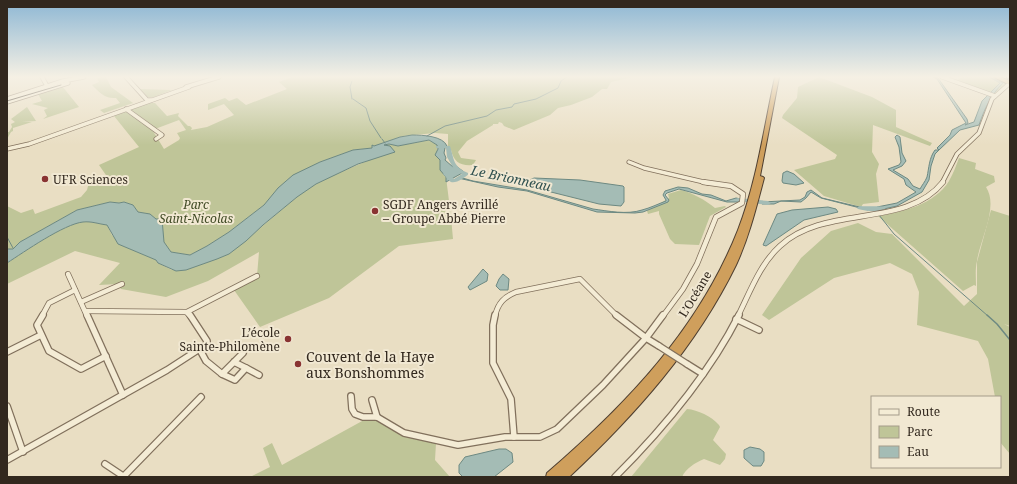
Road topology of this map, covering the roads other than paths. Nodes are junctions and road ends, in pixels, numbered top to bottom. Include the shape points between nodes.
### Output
1 (152, 100) edge
2 (772, 100) edge
3 (775, 100) edge
4 (991, 100) edge
5 (148, 101) junction
6 (126, 109) junction
7 (156, 138) dead end
8 (7, 148) edge
9 (629, 162) dead end
10 (749, 201) junction
11 (68, 274) dead end
12 (257, 276) dead end
13 (122, 284) dead end
14 (75, 290) junction
15 (81, 302) junction
16 (85, 312) junction
17 (187, 312) junction
18 (736, 319) junction
19 (759, 330) dead end
20 (40, 334) junction
21 (646, 338) junction
22 (245, 348) dead end
23 (200, 350) junction
24 (7, 352) edge
25 (106, 356) junction
26 (234, 362) junction
27 (246, 368) junction
28 (222, 374) junction
29 (703, 374) junction
30 (259, 375) dead end
31 (124, 395) junction
32 (351, 396) dead end
33 (201, 397) dead end
34 (372, 400) dead end
35 (7, 406) edge
36 (377, 417) junction
37 (514, 437) junction
38 (23, 452) junction
39 (7, 460) edge
40 (105, 464) dead end
41 (123, 477) edge
42 (551, 477) edge
43 (562, 477) edge
44 (615, 477) edge

1 - 5 street
2 - 10 highway, L’Océane
3 - 10 highway, L’Océane
4 - 18 street via 978,134 958,154 945,179 936,189 903,207 823,223 789,238 769,258
5 - 6 street
5 - 8 street
6 - 7 street via 162,134
6 - 8 street via 29,144
9 - 10 street via 636,166 731,186 741,191
10 - 21 street via 716,216 697,264 683,289
10 - 42 highway, L’Océane via 739,237 720,277 680,340 630,401
10 - 43 highway, L’Océane via 744,237 726,277 687,340 657,380
11 - 14 street
12 - 17 street
13 - 15 street
14 - 15 street
14 - 20 street via 47,305 38,323
15 - 16 street
16 - 17 street
16 - 25 street
17 - 23 street via 207,341
18 - 19 street
18 - 29 street
20 - 24 street
20 - 25 street via 49,351 81,368
21 - 29 street, bridge
21 - 37 street via 604,385 558,429 540,437
21 - 37 street via 616,315 580,279 506,296 498,306 494,319 492,360 510,399
22 - 26 street
23 - 28 street via 206,361
23 - 31 street
25 - 31 street
26 - 27 street
26 - 28 street
27 - 28 street via 235,380
27 - 30 street
29 - 44 street via 657,432
31 - 38 street
32 - 36 street via 355,414 363,418
33 - 41 street
34 - 36 street
35 - 38 street
36 - 37 street via 404,433 458,445
38 - 39 street
40 - 41 street

